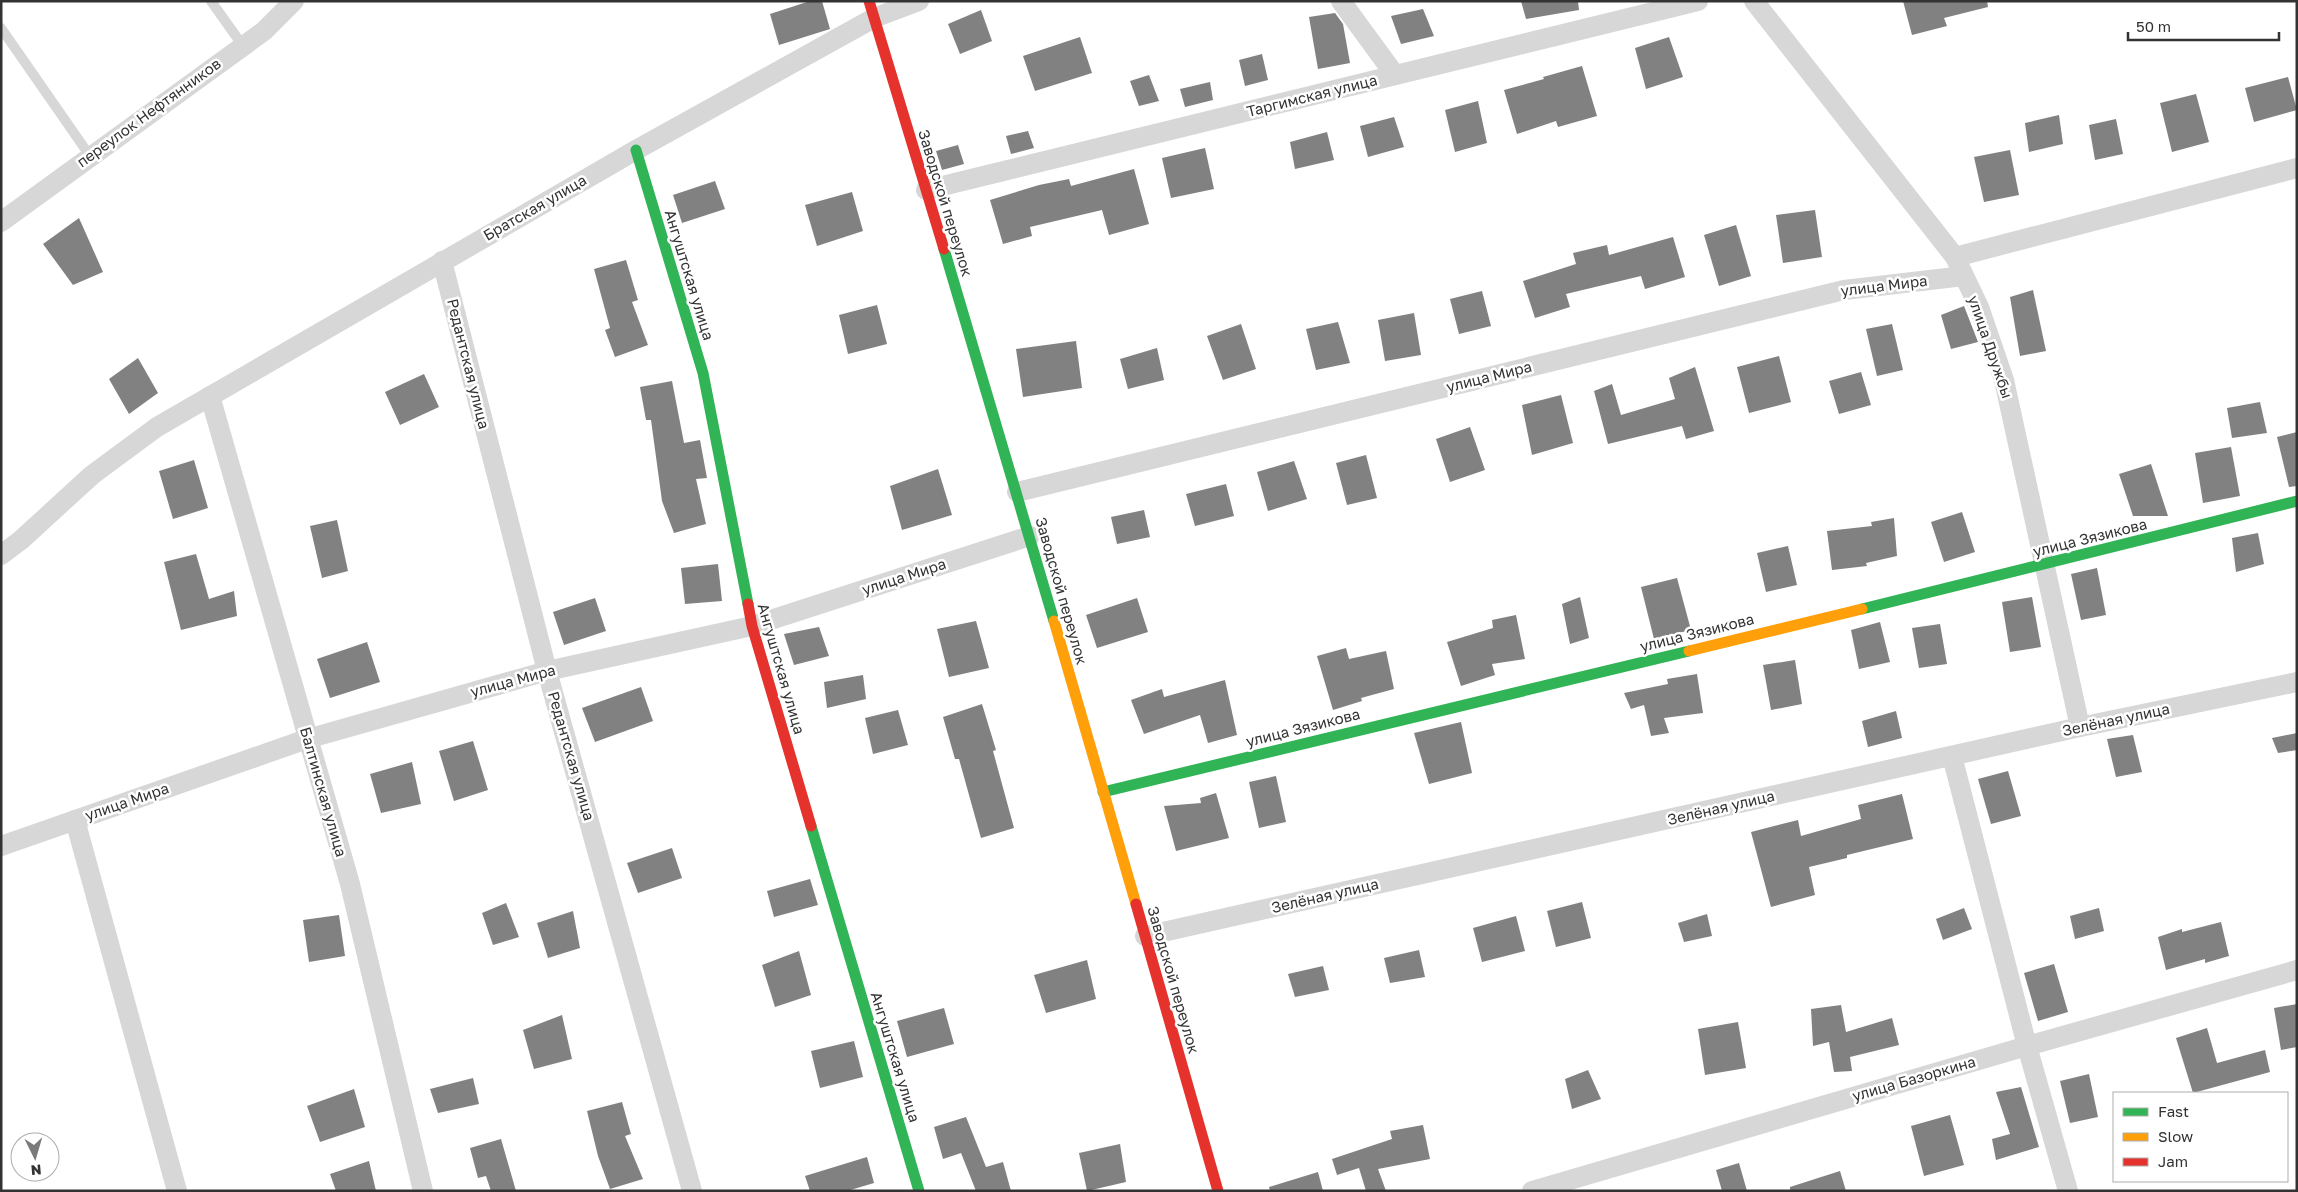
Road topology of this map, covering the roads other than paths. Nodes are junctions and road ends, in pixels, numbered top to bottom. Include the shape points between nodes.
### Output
1 (211, 1) edge
2 (294, 1) edge
3 (919, 1) edge
4 (1341, 1) edge
5 (1698, 1) edge
6 (1754, 1) edge
7 (872, 10) edge
8 (1, 28) edge
9 (243, 46) junction
10 (1395, 76) junction
11 (636, 150) junction
12 (90, 156) junction
13 (2297, 168) edge
14 (926, 190) junction
15 (1, 222) edge
16 (1955, 257) junction
17 (442, 261) junction
18 (1964, 276) junction
19 (210, 396) junction
20 (1017, 492) junction
21 (2297, 501) edge
22 (1030, 536) junction
23 (1, 556) edge
24 (2044, 565) junction
25 (752, 626) junction
26 (547, 671) junction
27 (2297, 682) edge
28 (2080, 728) junction
29 (307, 739) junction
30 (1952, 756) junction
31 (1103, 792) junction
32 (75, 820) junction
33 (1, 846) edge
34 (1145, 936) junction
35 (2297, 970) edge
36 (2027, 1046) junction
37 (177, 1191) edge
38 (423, 1191) edge
39 (692, 1191) edge
40 (919, 1191) edge
41 (1218, 1191) edge
42 (1532, 1191) edge
43 (2068, 1191) edge

1 - 9 lane
2 - 9 street, переулок Нефтянников
3 - 7 street, Братская улица
4 - 10 street
5 - 10 street, Таргимская улица
6 - 16 street, улица Дружбы
7 - 11 street, Братская улица
7 - 14 street, Заводской переулок
8 - 12 lane
9 - 12 street, переулок Нефтянников
10 - 14 street, Таргимская улица
11 - 17 street, Братская улица
11 - 25 street, Ангуштская улица via 703,373
12 - 15 street, переулок Нефтянников
13 - 16 street
14 - 20 street, Заводской переулок
16 - 18 street, улица Дружбы
17 - 19 street, Братская улица
17 - 26 street, Редантская улица
18 - 20 street, улица Мира via 1844,290
18 - 24 street, улица Дружбы via 1980,307 2004,380
19 - 23 street, Братская улица via 157,427 92,475
19 - 29 street, Балтинская улица
20 - 22 street, Заводской переулок
21 - 24 street, улица Зязикова
22 - 25 street, улица Мира
22 - 31 street, Заводской переулок
24 - 28 street, улица Дружбы
24 - 31 street, улица Зязикова
25 - 26 street, улица Мира
25 - 40 street, Ангуштская улица
26 - 29 street, улица Мира
26 - 39 street, Редантская улица
27 - 28 street, Зелёная улица
28 - 30 street, Зелёная улица
29 - 32 street, улица Мира
29 - 38 street, Балтинская улица via 350,884
30 - 34 street, Зелёная улица
30 - 36 street
31 - 34 street, Заводской переулок
32 - 33 street, улица Мира
32 - 37 street
34 - 41 street, Заводской переулок
35 - 36 street, улица Базоркина
36 - 42 street, улица Базоркина
36 - 43 street

